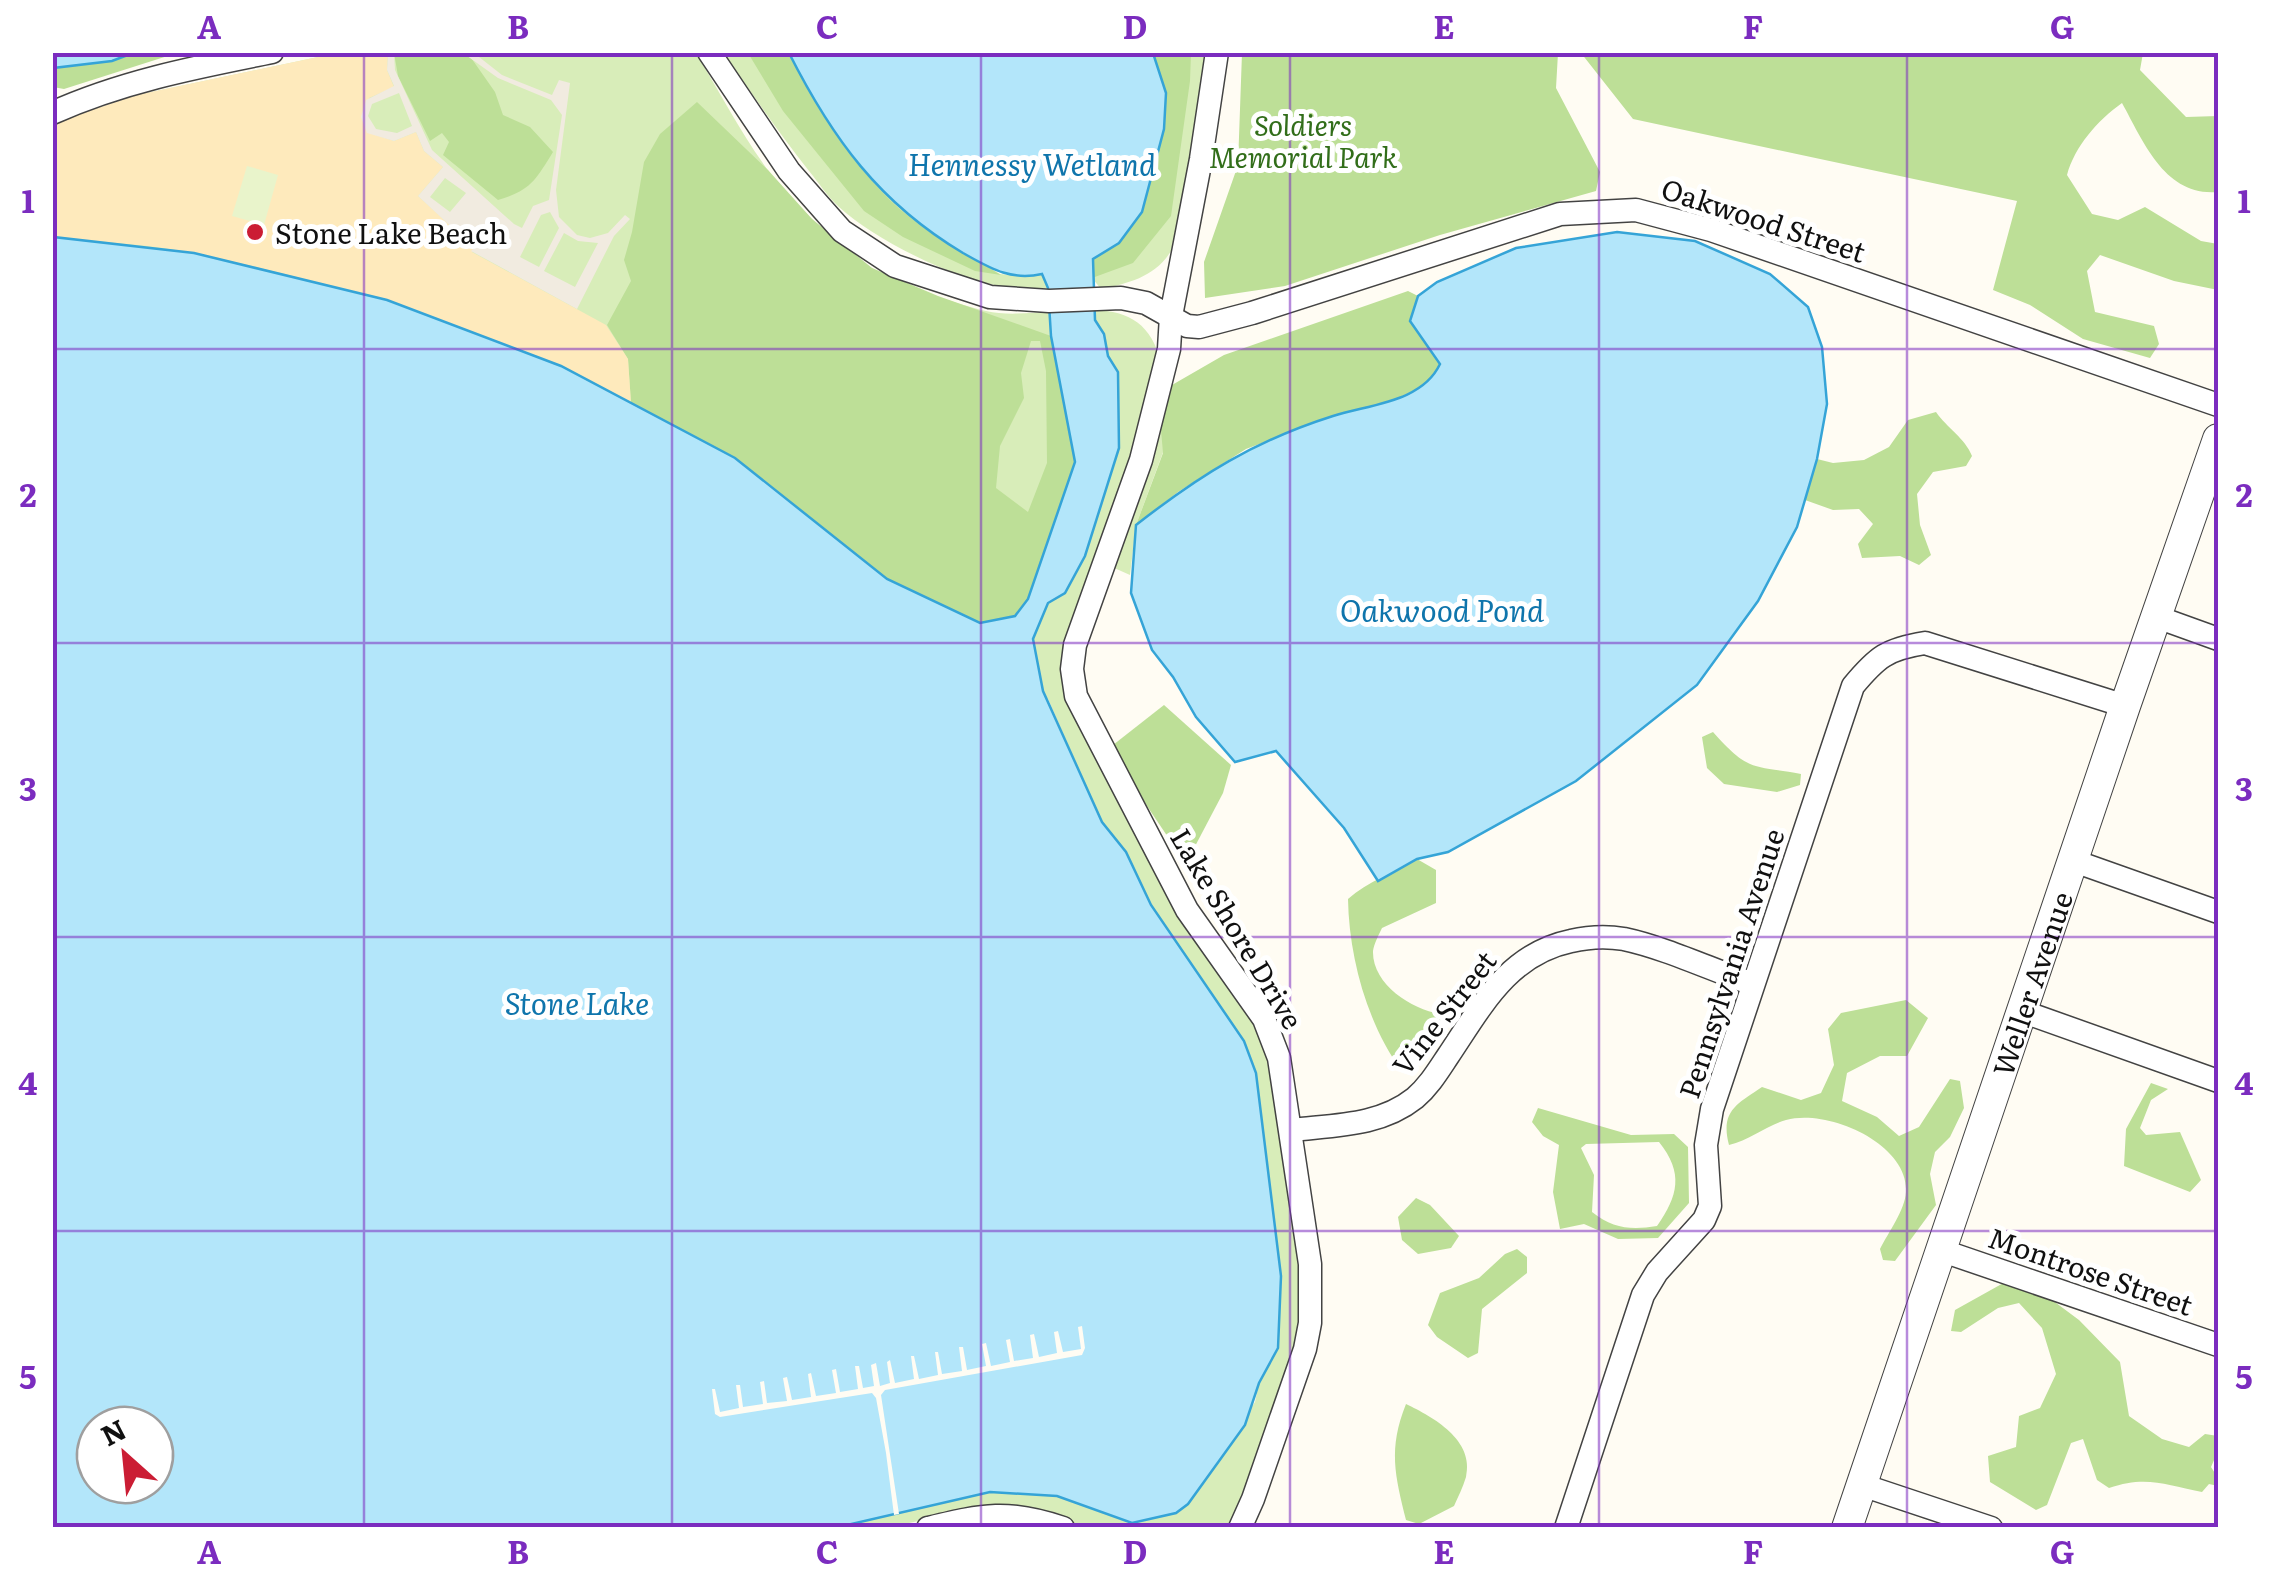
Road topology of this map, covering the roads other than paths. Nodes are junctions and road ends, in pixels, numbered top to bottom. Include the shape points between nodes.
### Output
1 (272, 52) edge
2 (708, 52) edge
3 (1217, 52) edge
4 (52, 113) edge
5 (1171, 316) junction
6 (2218, 405) edge
7 (2218, 439) edge
8 (2157, 617) junction
9 (2218, 639) edge
10 (2125, 706) junction
11 (2074, 861) junction
12 (2218, 912) edge
13 (1753, 984) junction
14 (2024, 1012) junction
15 (2218, 1081) edge
16 (1292, 1130) junction
17 (1944, 1250) junction
18 (2218, 1346) edge
19 (1862, 1485) junction
20 (928, 1528) edge
21 (1063, 1528) edge
22 (1240, 1528) edge
23 (1566, 1528) edge
24 (1847, 1528) edge
25 (1991, 1528) edge

1 - 4 street via 111,88
2 - 5 street, Oakwood Street via 789,172 842,231 896,266 990,297 1095,297 1146,303
3 - 5 street, Lake Shore Drive
5 - 6 street, Oakwood Street via 1199,326 1560,214 1636,210 1730,236
5 - 16 street, Lake Shore Drive via 1140,460 1076,644 1073,682 1187,910 1264,1019 1279,1058
7 - 8 street, Weller Avenue
8 - 9 street
8 - 10 street, Weller Avenue
10 - 11 street, Weller Avenue
10 - 13 street, Pennsylvania Avenue via 1925,643 1876,659 1853,686
11 - 12 street
11 - 14 street, Weller Avenue
13 - 16 street, Vine Street via 1623,939 1557,944 1496,984 1416,1097 1372,1120
13 - 23 street, Pennsylvania Avenue via 1712,1108 1706,1145 1710,1206 1643,1295
14 - 15 street
14 - 17 street, Weller Avenue
16 - 22 street, Lake Shore Drive via 1310,1264 1310,1323
17 - 18 street, Montrose Street
17 - 19 street, Weller Avenue
19 - 24 street, Weller Avenue
19 - 25 street
20 - 21 street via 1010,1514

